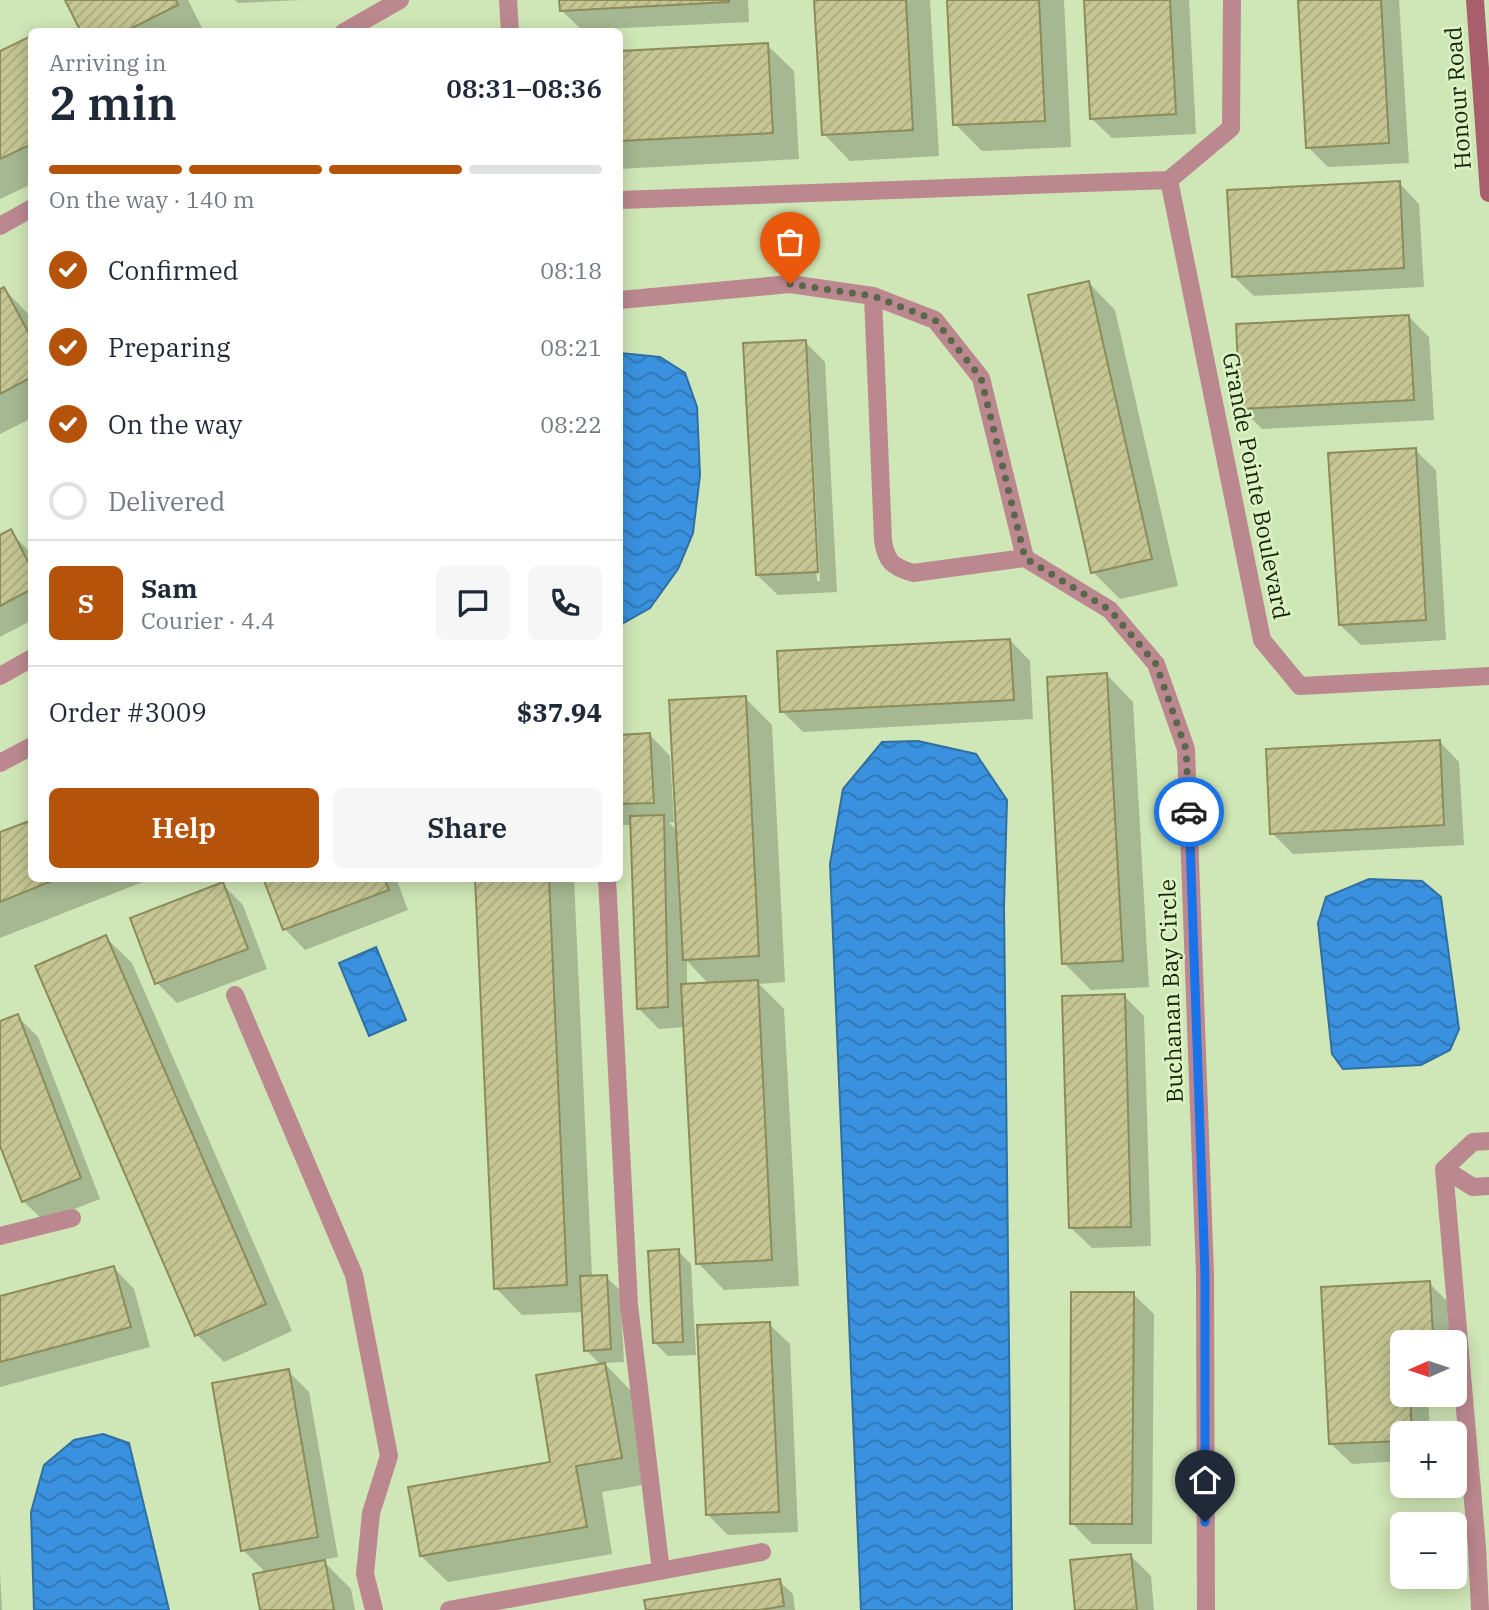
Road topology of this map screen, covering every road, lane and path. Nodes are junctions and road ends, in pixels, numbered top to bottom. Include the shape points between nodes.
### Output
1 (400, 0) edge
2 (508, 0) edge
3 (1232, 0) edge
4 (1475, 0) edge
5 (351, 28) edge
6 (510, 28) edge
7 (1169, 180) junction
8 (1489, 193) edge
9 (623, 200) edge
10 (28, 210) edge
11 (0, 226) edge
12 (873, 296) junction
13 (623, 300) edge
14 (1025, 558) junction
15 (28, 660) edge
16 (0, 676) edge
17 (1489, 676) edge
18 (28, 748) edge
19 (0, 763) edge
20 (607, 882) edge
21 (235, 995) dead end
22 (1489, 1141) edge
23 (1444, 1169) junction
24 (1489, 1186) edge
25 (72, 1218) dead end
26 (0, 1236) edge
27 (762, 1552) dead end
28 (661, 1571) junction
29 (374, 1610) edge
30 (449, 1610) edge
31 (1206, 1610) edge
32 (1480, 1610) edge

1 - 5 street
2 - 6 street
3 - 7 street via 1231,128
4 - 8 street, Honour Road
7 - 9 street
7 - 17 street, Grande Pointe Boulevard via 1262,640 1300,686
10 - 11 street
12 - 13 street via 790,284
12 - 14 street via 935,320 981,378
12 - 14 street via 885,556 898,569 913,573
14 - 31 street, Buchanan Bay Circle via 1110,610 1156,664 1186,749 1205,1274
15 - 16 street
18 - 19 street
20 - 28 street via 629,1306
21 - 29 street via 354,1275 389,1456 371,1513 366,1562
22 - 23 street via 1473,1142
23 - 24 street via 1473,1187
23 - 32 street
25 - 26 street
27 - 28 street
28 - 30 street

